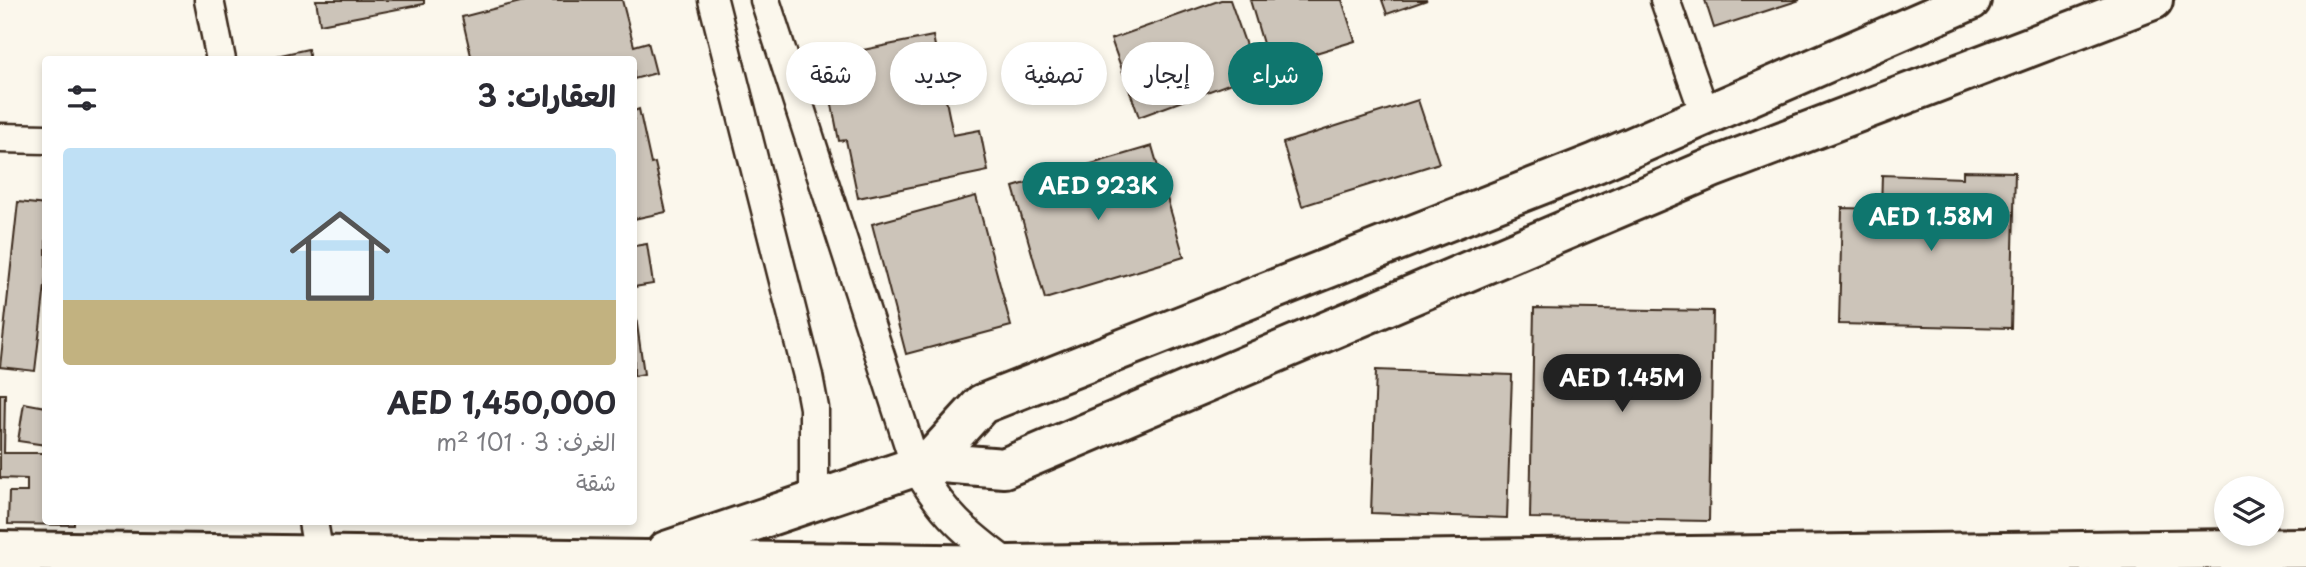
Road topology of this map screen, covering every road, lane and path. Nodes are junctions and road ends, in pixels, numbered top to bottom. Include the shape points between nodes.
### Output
1 (209, 0) edge
2 (713, 0) edge
3 (765, 0) edge
4 (1665, 0) edge
5 (1971, 0) edge
6 (2153, 0) edge
7 (220, 56) edge
8 (1705, 114) junction
9 (0, 138) edge
10 (42, 139) edge
11 (923, 464) junction
12 (814, 500) junction
13 (316, 538) edge
14 (2306, 548) edge
15 (0, 551) edge
16 (641, 560) junction
17 (1009, 565) junction

1 - 7 street
2 - 12 street via 808,376 814,408
3 - 11 street
4 - 8 street
5 - 8 main road
6 - 11 main road via 1712,168 1004,468
8 - 11 main road via 1595,163 982,404
9 - 10 street
11 - 12 main road
11 - 17 street via 929,488 949,516
12 - 16 main road
13 - 15 main road
13 - 16 main road
14 - 17 main road
16 - 17 main road

